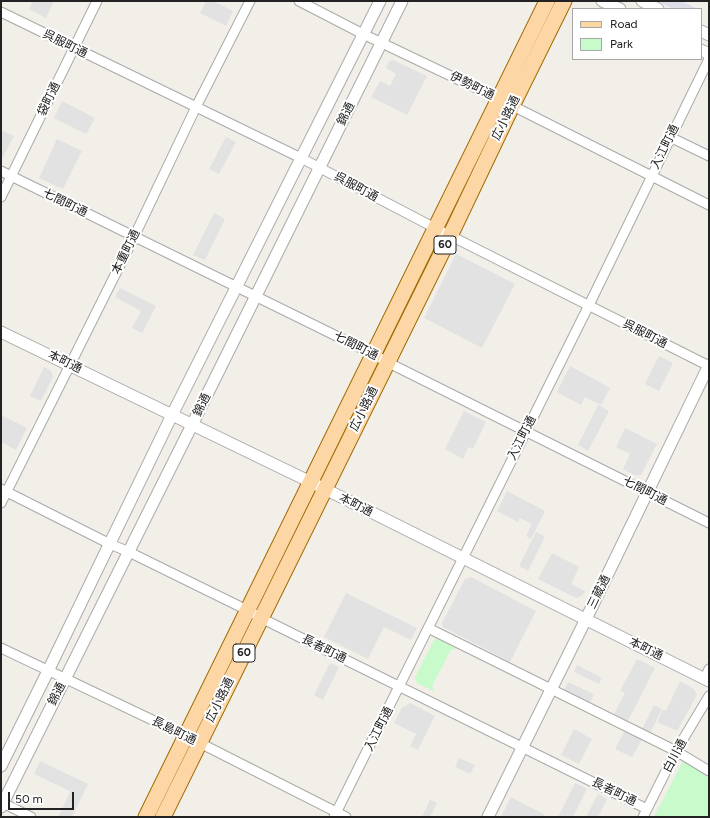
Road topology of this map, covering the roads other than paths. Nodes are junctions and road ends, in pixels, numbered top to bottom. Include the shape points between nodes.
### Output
1 (97, 1) edge
2 (250, 1) edge
3 (299, 1) edge
4 (380, 1) edge
5 (402, 1) edge
6 (547, 1) edge
7 (564, 1) edge
8 (602, 1) edge
9 (642, 1) edge
10 (618, 8) edge
11 (656, 8) edge
12 (1, 12) edge
13 (363, 34) junction
14 (382, 42) junction
15 (74, 48) junction
16 (709, 59) edge
17 (498, 99) junction
18 (512, 106) junction
19 (196, 107) junction
20 (670, 137) junction
21 (709, 156) edge
22 (301, 158) junction
23 (320, 168) junction
24 (1, 171) edge
25 (11, 176) junction
26 (651, 176) junction
27 (1, 196) edge
28 (709, 204) edge
29 (435, 228) junction
30 (450, 236) junction
31 (134, 238) junction
32 (237, 287) junction
33 (255, 296) junction
34 (589, 305) junction
35 (1, 332) edge
36 (373, 354) junction
37 (387, 362) junction
38 (70, 365) junction
39 (709, 366) edge
40 (172, 415) junction
41 (192, 425) junction
42 (526, 431) junction
43 (310, 482) junction
44 (325, 489) junction
45 (4, 490) edge
46 (647, 492) junction
47 (1, 503) edge
48 (709, 523) edge
49 (110, 544) junction
50 (129, 552) junction
51 (462, 558) junction
52 (247, 610) junction
53 (261, 618) junction
54 (586, 619) junction
55 (428, 628) junction
56 (1, 648) edge
57 (48, 671) junction
58 (708, 676) edge
59 (65, 679) junction
60 (400, 686) junction
61 (551, 689) junction
62 (709, 696) edge
63 (186, 736) junction
64 (199, 744) junction
65 (522, 747) junction
66 (676, 751) junction
67 (1, 766) edge
68 (709, 771) edge
69 (2, 804) edge
70 (645, 813) edge
71 (336, 815) edge
72 (31, 817) edge
73 (146, 817) edge
74 (163, 817) edge
75 (346, 817) edge
76 (488, 817) edge

1 - 15 street, 袋町通
2 - 19 street, 本重町通
3 - 13 street, 伊勢町通
4 - 13 street, 錦通
5 - 14 street, 錦通
6 - 17 main road, 広小路通 / 60
7 - 18 main road, 広小路通 / 60
8 - 10 street
9 - 11 street
12 - 15 street, 呉服町通
13 - 14 street, 伊勢町通
13 - 22 street, 錦通
14 - 17 street, 伊勢町通
14 - 23 street, 錦通
15 - 19 street, 呉服町通
15 - 25 street, 袋町通
16 - 20 street, 入江町通
17 - 18 street, 伊勢町通
17 - 29 main road, 広小路通 / 60
18 - 26 street, 伊勢町通
18 - 30 main road, 広小路通 / 60
19 - 22 street, 呉服町通
19 - 31 street, 本重町通
20 - 21 street
20 - 26 street, 入江町通
22 - 23 street, 呉服町通
22 - 32 street, 錦通
23 - 29 street, 呉服町通
23 - 33 street, 錦通
24 - 25 street, 七間町通
25 - 27 street, 袋町通
25 - 31 street, 七間町通
26 - 28 street, 伊勢町通
26 - 34 street, 入江町通
29 - 30 street, 呉服町通
29 - 36 main road, 広小路通 / 60
30 - 34 street, 呉服町通
30 - 37 main road, 広小路通 / 60
31 - 32 street, 七間町通
31 - 38 street, 本重町通
32 - 33 street, 七間町通
32 - 40 street, 錦通
33 - 36 street, 七間町通
33 - 41 street, 錦通
34 - 39 street, 呉服町通
34 - 42 street, 入江町通
35 - 38 street, 本町通
36 - 37 street, 七間町通
36 - 43 main road, 広小路通 / 60
37 - 42 street, 七間町通
37 - 44 main road, 広小路通 / 60
38 - 40 street, 本町通
38 - 45 street, 本重町通
39 - 46 street, 三蔵通
40 - 41 street, 本町通
40 - 49 street, 錦通
41 - 43 street, 本町通
41 - 50 street, 錦通
42 - 46 street, 七間町通
42 - 51 street, 入江町通
43 - 44 street, 本町通
43 - 52 main road, 広小路通 / 60
44 - 51 street, 本町通
44 - 53 main road, 広小路通 / 60
45 - 47 street, 本重町通
45 - 49 street, 長者町通
46 - 48 street, 七間町通
46 - 54 street, 三蔵通
49 - 50 street, 長者町通
49 - 57 street, 錦通
50 - 52 street, 長者町通
50 - 59 street, 錦通
51 - 54 street, 本町通
51 - 55 street, 入江町通
52 - 53 street, 長者町通
52 - 63 main road, 広小路通 / 60
53 - 60 street, 長者町通
53 - 64 main road, 広小路通 / 60
54 - 58 street, 本町通
54 - 61 street, 三蔵通
55 - 60 street, 入江町通
55 - 61 street
56 - 57 street, 長島町通
57 - 59 street, 長島町通
57 - 67 street, 錦通
59 - 63 street, 長島町通
59 - 69 street, 錦通
60 - 65 street, 長者町通
60 - 71 street, 入江町通
61 - 65 street, 三蔵通
61 - 66 street
62 - 66 street, 白川通
63 - 64 street, 長島町通
63 - 73 main road, 広小路通 / 60
64 - 71 street, 長島町通
64 - 74 main road, 広小路通 / 60
65 - 70 street, 長者町通
65 - 76 street, 三蔵通
66 - 68 street
66 - 70 street, 白川通
69 - 72 street
71 - 75 street, 長島町通

